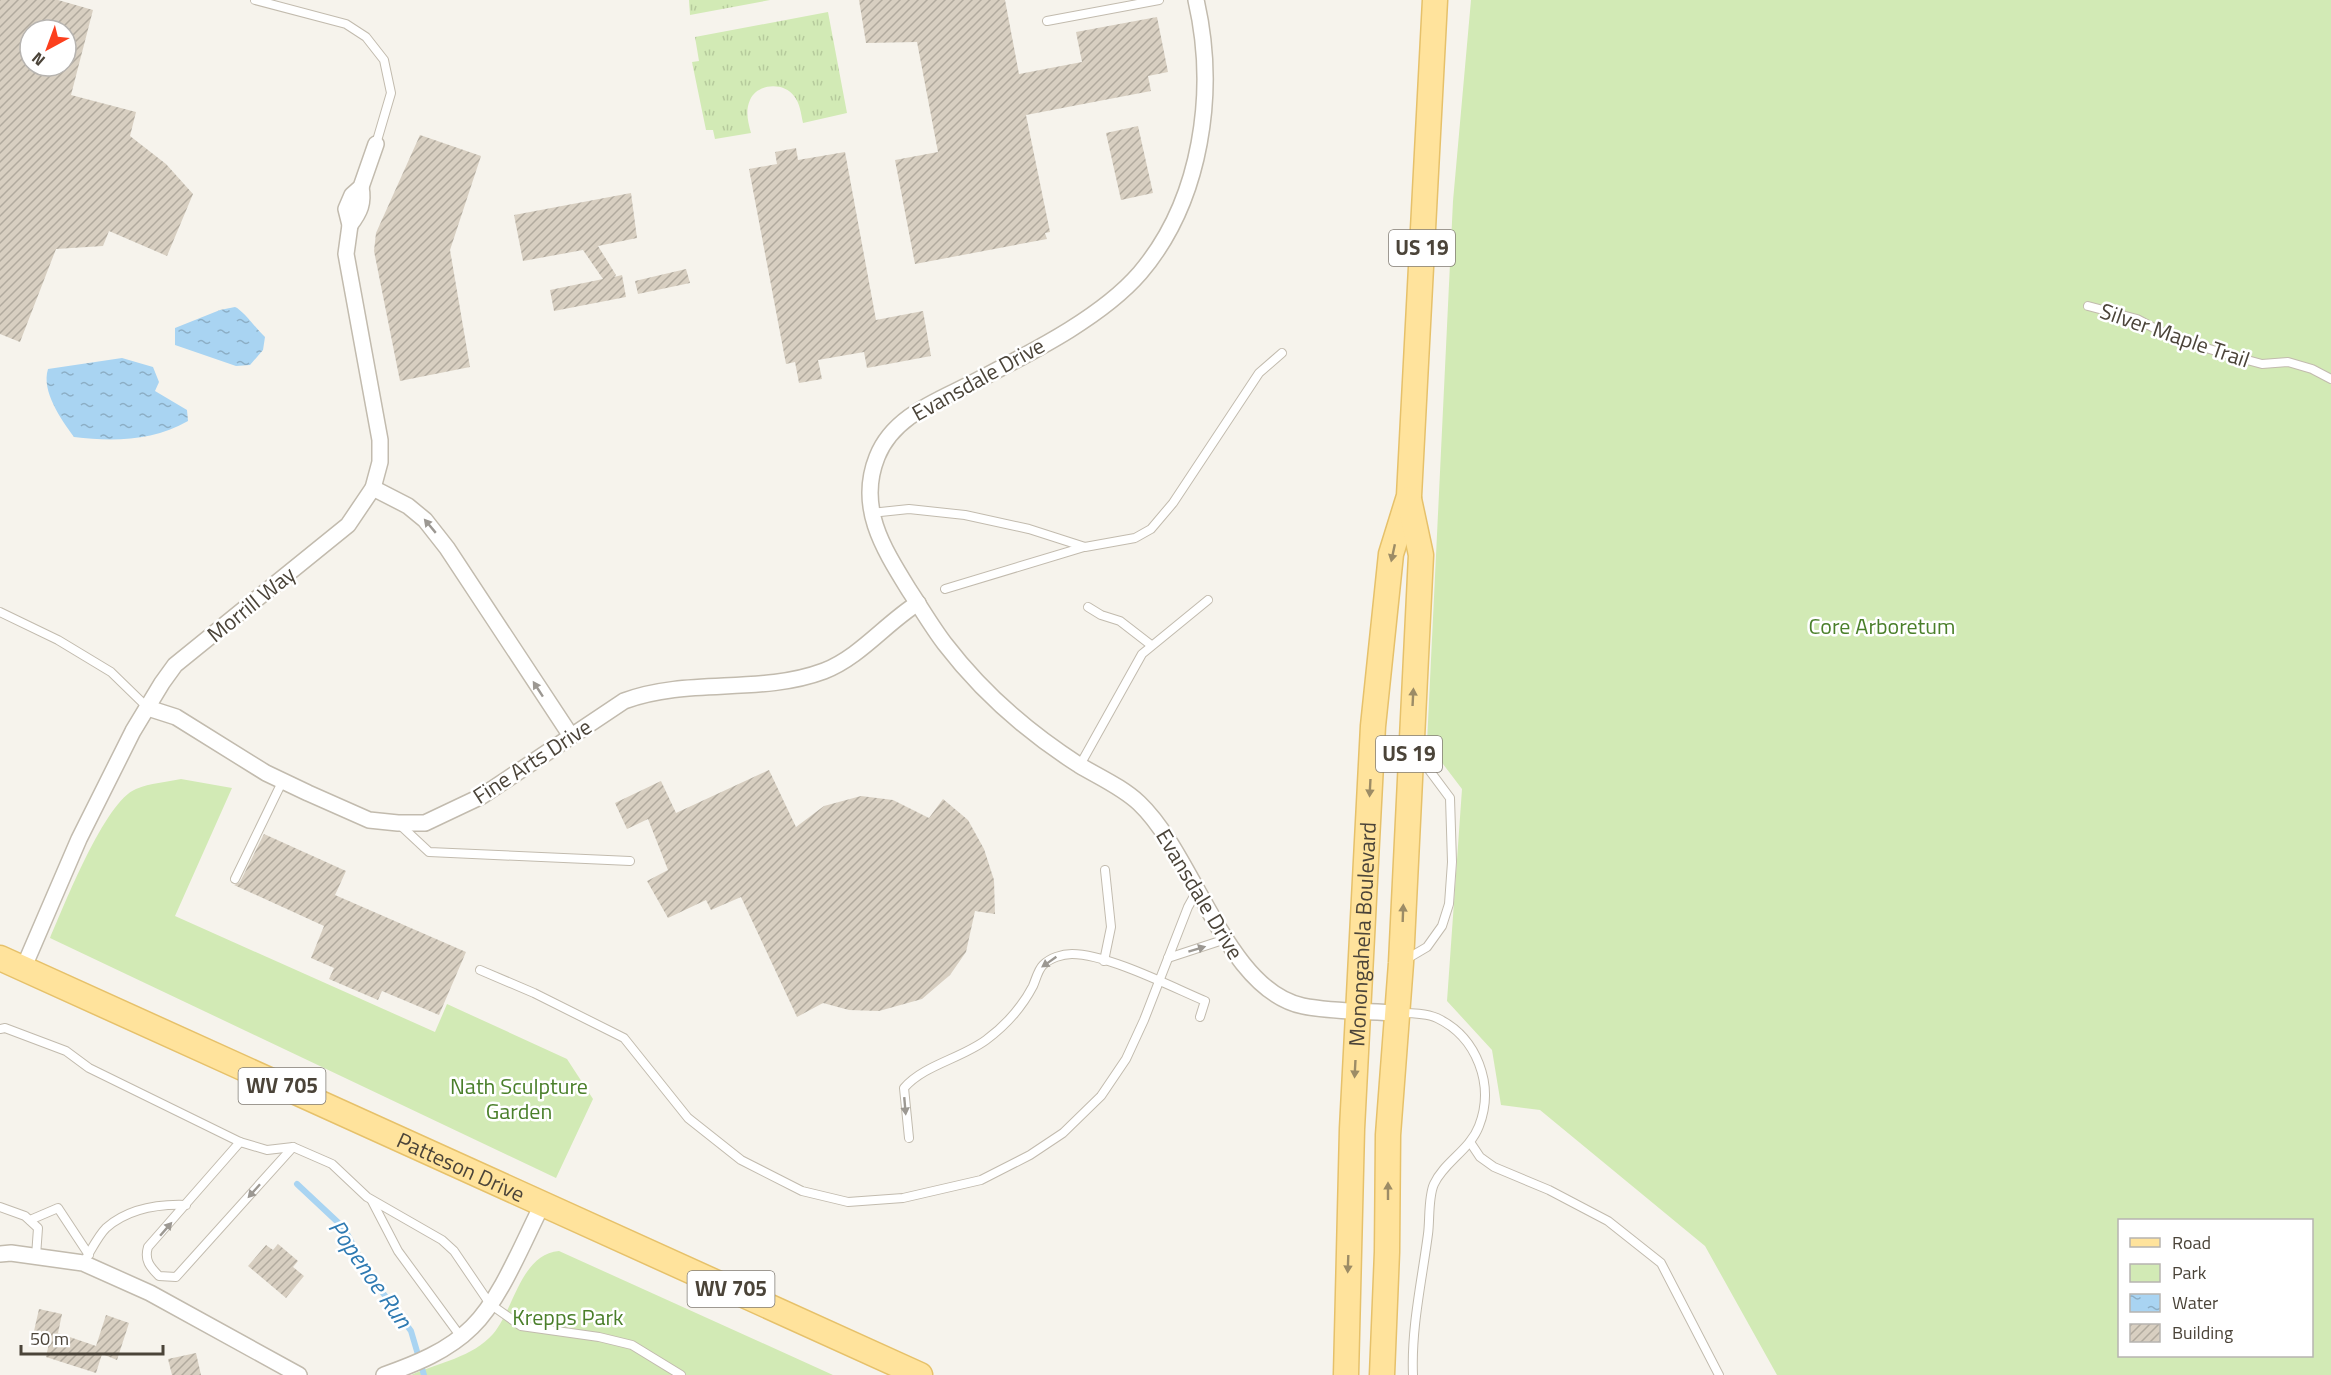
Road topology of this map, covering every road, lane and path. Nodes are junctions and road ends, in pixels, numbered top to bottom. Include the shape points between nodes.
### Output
1 (255, 0) edge
2 (1159, 0) edge
3 (1196, 0) edge
4 (1435, 0) edge
5 (1047, 21) dead end
6 (376, 144) joint
7 (2088, 306) dead end
8 (1282, 353) dead end
9 (2331, 379) edge
10 (373, 488) junction
11 (1409, 496) junction
12 (871, 513) junction
13 (1085, 547) junction
14 (945, 589) dead end
15 (1208, 600) dead end
16 (918, 603) junction
17 (1088, 608) dead end
18 (0, 612) edge
19 (1151, 645) junction
20 (148, 708) junction
21 (572, 736) junction
22 (1410, 744) junction
23 (1080, 765) junction
24 (283, 780) junction
25 (398, 823) junction
26 (630, 861) dead end
27 (1105, 870) dead end
28 (235, 879) dead end
29 (1198, 888) junction
30 (1227, 938) junction
31 (0, 958) edge
32 (1168, 958) junction
33 (1104, 961) junction
34 (1401, 963) junction
35 (23, 969) junction
36 (480, 970) dead end
37 (1159, 981) junction
38 (1359, 1011) junction
39 (1397, 1013) junction
40 (1200, 1017) dead end
41 (0, 1029) edge
42 (909, 1138) dead end
43 (240, 1142) junction
44 (1470, 1142) junction
45 (293, 1147) junction
46 (372, 1200) junction
47 (543, 1203) junction
48 (186, 1205) junction
49 (0, 1207) edge
50 (30, 1220) junction
51 (0, 1254) edge
52 (36, 1256) junction
53 (86, 1259) junction
54 (159, 1276) junction
55 (150, 1293) junction
56 (490, 1304) junction
57 (461, 1337) junction
58 (389, 1373) edge
59 (299, 1375) edge
60 (681, 1375) edge
61 (920, 1375) edge
62 (1346, 1375) edge
63 (1382, 1375) edge
64 (1413, 1375) edge
65 (1719, 1375) edge

1 - 6 lane via 346,24 366,37 384,60 391,93
2 - 5 lane
3 - 12 street, Evansdale Drive via 1204,33 1207,78 1203,122 1182,202 1162,241 1139,274 1092,313 903,421 877,455 870,483
4 - 11 main road, Monongahela Boulevard / US 19
6 - 10 street, Morrill Way via 361,187 364,200 350,225 346,254 380,440 380,462
7 - 9 lane, Silver Maple Trail via 2137,319 2173,338 2236,357 2262,364 2288,362
8 - 13 lane via 1259,373 1173,503 1150,529 1120,542
10 - 20 street, Morrill Way via 348,525 175,665
21 -> 10 street via 425,520 408,506
22 -> 11 main road, Monongahela Boulevard / US 19 via 1421,555
11 -> 38 main road, Monongahela Boulevard / US 19 via 1391,554 1373,726
12 - 13 lane via 909,509 965,515
12 - 16 street, Evansdale Drive via 885,552
13 - 14 lane
15 - 19 lane
16 - 21 street, Fine Arts Drive via 826,670 793,680 647,693 624,701
16 - 23 street, Evansdale Drive via 975,679 1018,721
17 - 19 lane via 1120,621
18 - 20 lane via 111,672
19 - 23 lane via 1125,680
20 - 24 street, Fine Arts Drive via 176,717
20 - 35 street, Morrill Way via 79,839
21 - 25 street, Fine Arts Drive via 514,776 449,813 425,823
34 -> 22 main road, Monongahela Boulevard / US 19
22 - 34 lane via 1450,798 1452,862 1449,904 1442,926 1427,947
23 - 29 street, Evansdale Drive via 1138,802 1163,830
24 - 25 street, Fine Arts Drive via 369,820
24 - 28 lane
25 - 26 lane via 429,852
27 - 33 lane via 1112,927
29 - 30 street, Evansdale Drive
29 - 32 lane
32 -> 30 lane
30 - 38 street, Evansdale Drive via 1249,974 1273,994 1301,1005
31 - 35 main road, Patteson Drive / WV 705
32 - 37 lane
33 - 37 lane
33 -> 42 lane via 1072,954 1056,957 1042,966 1020,1006 993,1035 964,1054 913,1078 904,1088
34 - 39 main road, Monongahela Boulevard / US 19
35 - 47 main road, Patteson Drive / WV 705
36 - 37 lane via 624,1038 688,1118 741,1161 802,1191 848,1203 912,1197 981,1180 1063,1133 1101,1096 1126,1059
37 - 40 lane via 1205,1001
38 - 39 street, Evansdale Drive
38 -> 62 main road, Monongahela Boulevard / US 19
39 - 44 lane via 1436,1018 1461,1035 1479,1059 1484,1107
63 -> 39 main road, Monongahela Boulevard / US 19 via 1388,1135
41 - 43 lane via 66,1051 89,1068
43 - 45 lane via 267,1150
43 - 48 lane
44 - 64 lane via 1434,1184 1419,1291
44 - 65 lane via 1480,1157 1494,1167 1608,1221 1661,1263
45 - 46 lane via 332,1164
45 -> 54 lane via 176,1277
46 - 56 lane via 442,1240
46 - 57 lane via 398,1251
47 - 56 street
47 - 61 main road, Patteson Drive / WV 705
48 - 53 lane via 161,1204 138,1209 106,1228
54 -> 48 lane via 149,1266 148,1247
49 - 50 lane
50 - 52 lane via 38,1228
50 - 53 lane via 58,1208
51 - 52 street
52 - 53 street
53 - 55 street
54 - 55 lane
55 - 59 street
56 - 57 street
56 - 60 lane via 521,1326 632,1345
57 - 58 street via 437,1353

